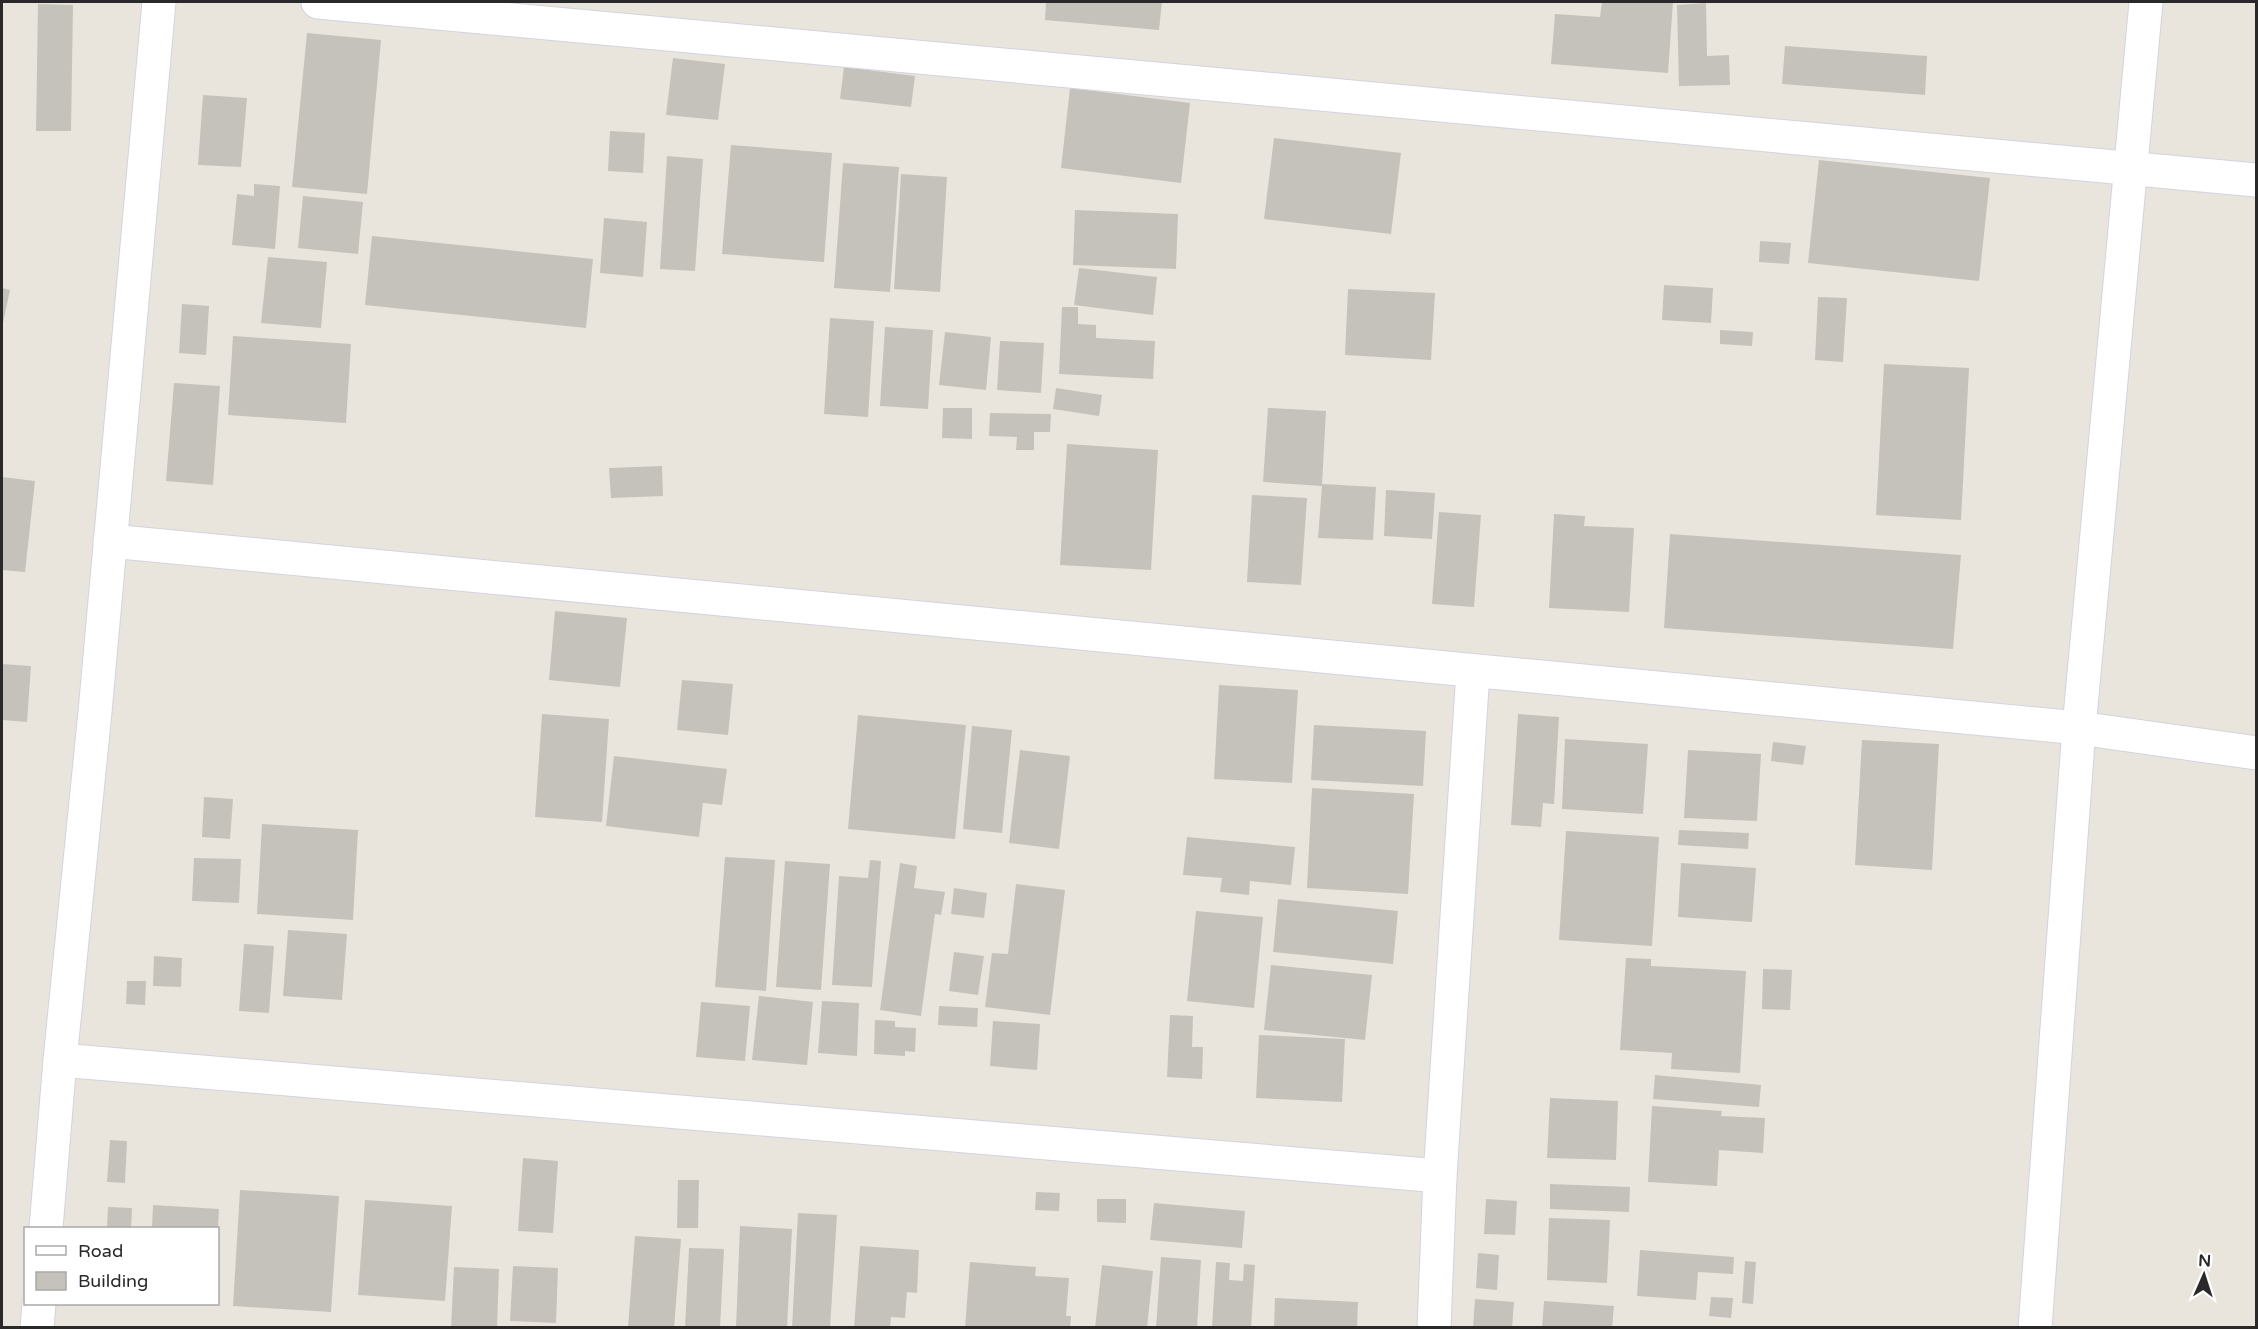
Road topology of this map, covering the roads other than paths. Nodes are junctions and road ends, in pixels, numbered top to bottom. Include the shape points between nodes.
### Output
1 (159, 2) edge
2 (318, 2) edge
3 (2146, 2) edge
4 (2130, 168) junction
5 (2256, 180) edge
6 (110, 541) junction
7 (1473, 672) junction
8 (2079, 729) junction
9 (2256, 753) edge
10 (60, 1060) junction
11 (1440, 1176) junction
12 (46, 1227) edge
13 (39, 1305) edge
14 (37, 1328) edge
15 (1434, 1328) edge
16 (2035, 1328) edge

1 - 6 street
2 - 4 street
3 - 4 street
4 - 5 street
4 - 8 street
6 - 7 street
6 - 10 street
7 - 8 street
7 - 11 street
8 - 9 street
8 - 16 street
10 - 11 street
10 - 12 street
11 - 15 street
13 - 14 street

